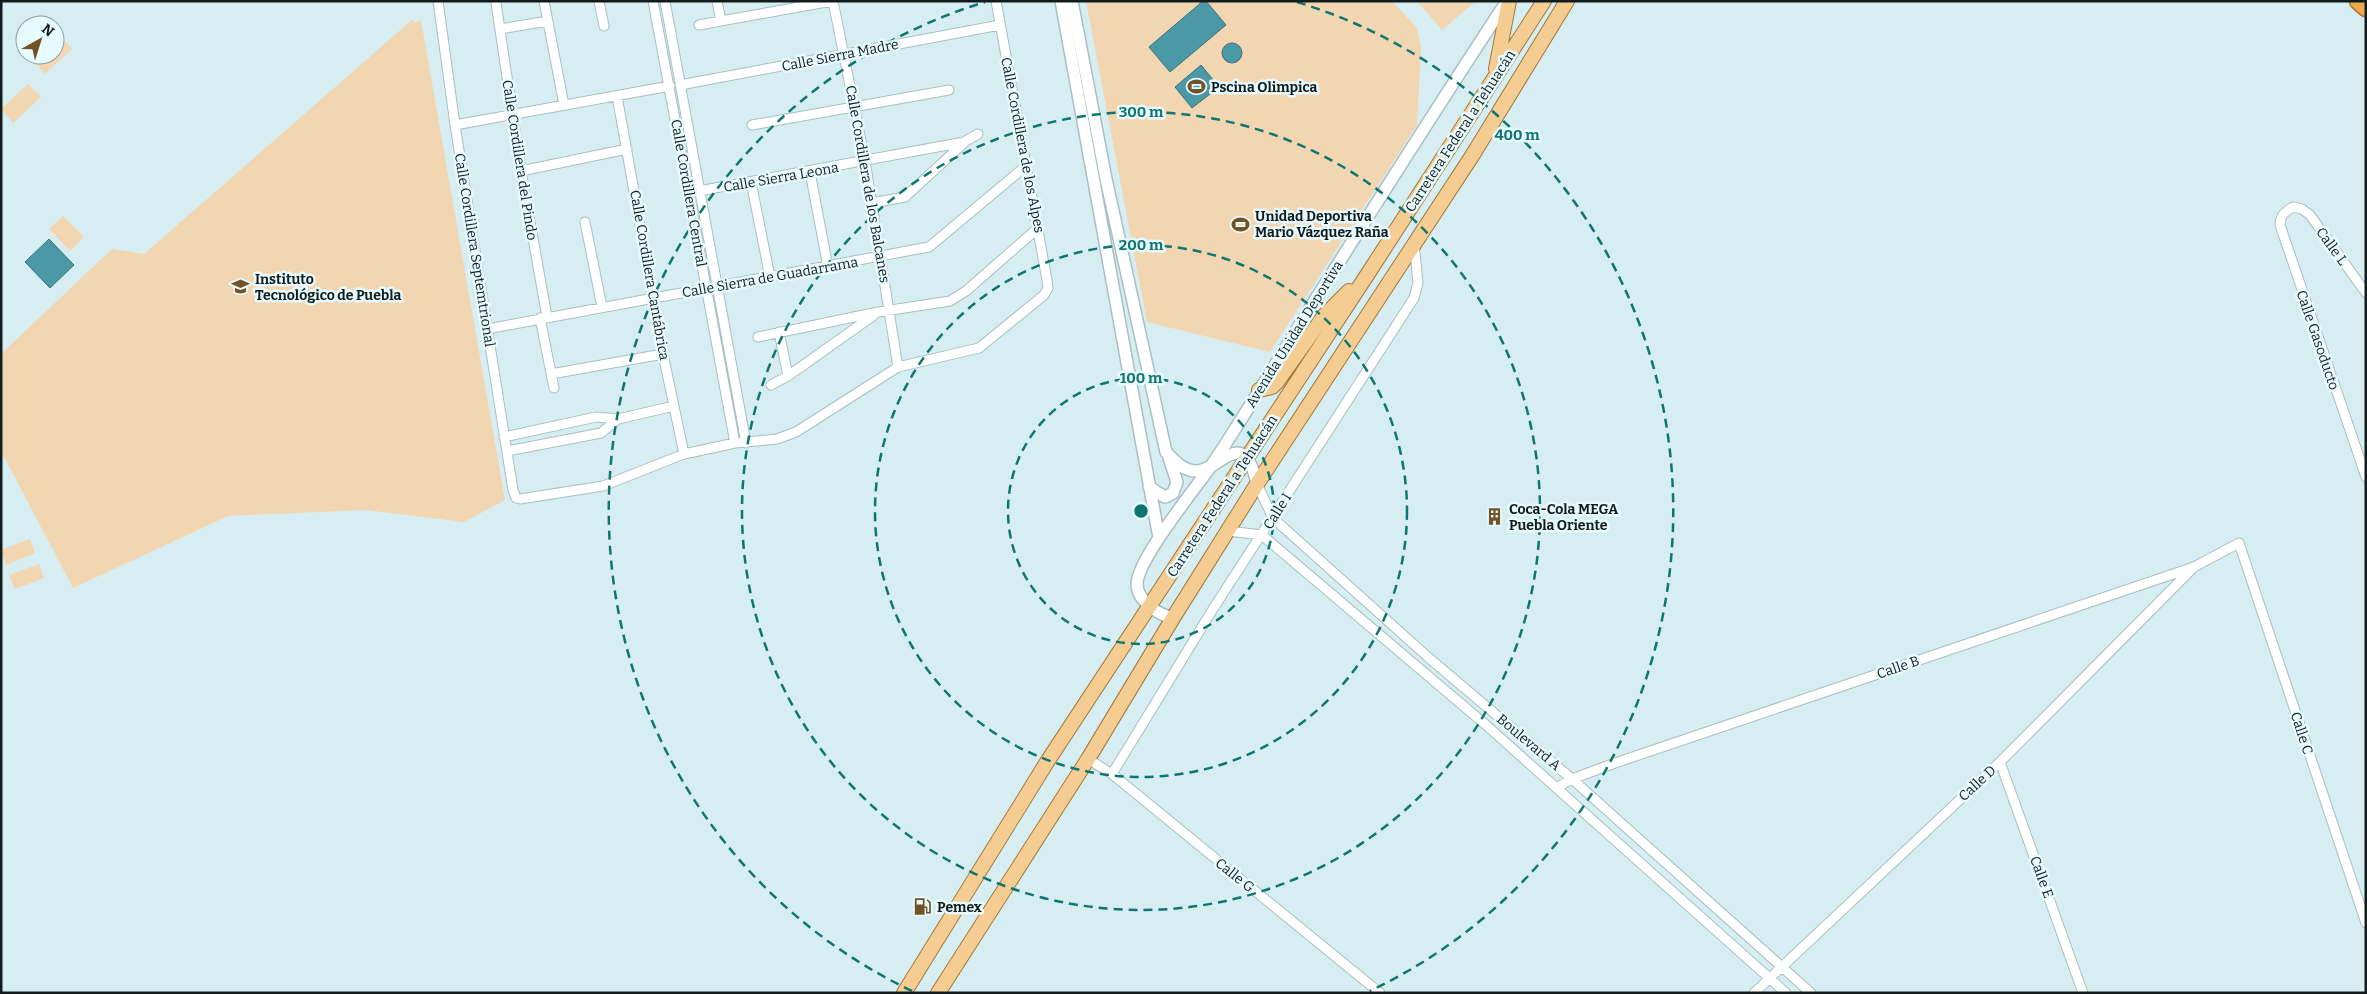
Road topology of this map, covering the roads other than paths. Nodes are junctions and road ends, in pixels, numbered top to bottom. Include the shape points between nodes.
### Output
1 (438, 1) edge
2 (544, 1) edge
3 (599, 1) edge
4 (653, 1) edge
5 (665, 1) edge
6 (717, 1) edge
7 (832, 1) edge
8 (996, 1) edge
9 (1061, 1) edge
10 (1072, 1) edge
11 (1508, 1) edge
12 (1544, 1) edge
13 (1567, 1) edge
14 (2358, 1) edge
15 (496, 3) dead end
16 (2366, 8) edge
17 (548, 21) junction
18 (721, 21) junction
19 (700, 25) dead end
20 (1000, 25) junction
21 (604, 26) dead end
22 (500, 29) junction
23 (844, 55) junction
24 (1494, 78) junction
25 (680, 85) junction
26 (670, 86) junction
27 (948, 90) dead end
28 (617, 96) junction
29 (564, 105) junction
30 (854, 107) junction
31 (512, 114) junction
32 (1094, 114) junction
33 (1081, 115) junction
34 (455, 125) junction
35 (752, 125) dead end
36 (978, 134) dead end
37 (964, 142) junction
38 (627, 149) junction
39 (1101, 149) junction
40 (1088, 150) junction
41 (865, 161) junction
42 (1026, 166) junction
43 (521, 171) junction
44 (810, 172) junction
45 (1106, 179) junction
46 (1094, 181) junction
47 (751, 182) junction
48 (699, 191) junction
49 (872, 203) junction
50 (2293, 207) joint
51 (585, 222) dead end
52 (1038, 228) junction
53 (1414, 242) junction
54 (882, 257) junction
55 (828, 267) junction
56 (1371, 269) junction
57 (770, 277) junction
58 (711, 288) junction
59 (2366, 292) edge
60 (653, 298) junction
61 (602, 307) junction
62 (890, 310) junction
63 (878, 312) junction
64 (544, 318) junction
65 (487, 329) junction
66 (779, 332) junction
67 (758, 337) dead end
68 (663, 354) junction
69 (898, 367) junction
70 (551, 374) junction
71 (788, 376) junction
72 (771, 385) dead end
73 (554, 388) dead end
74 (1259, 390) junction
75 (674, 406) junction
76 (618, 419) junction
77 (504, 437) junction
78 (735, 443) junction
79 (746, 443) junction
80 (507, 451) junction
81 (1166, 452) junction
82 (684, 454) junction
83 (1246, 458) junction
84 (1211, 466) junction
85 (2366, 477) edge
86 (1257, 484) junction
87 (1149, 487) junction
88 (1273, 518) junction
89 (1228, 531) junction
90 (1262, 535) junction
91 (1160, 538) junction
92 (2239, 543) joint
93 (2194, 567) junction
94 (1150, 606) junction
95 (1173, 618) junction
96 (1413, 643) junction
97 (1401, 654) junction
98 (1088, 759) junction
99 (2000, 762) junction
100 (1112, 774) junction
101 (1572, 779) junction
102 (1556, 788) junction
103 (2366, 924) edge
104 (1780, 967) junction
105 (1769, 978) junction
106 (904, 993) edge
107 (938, 993) edge
108 (1380, 993) edge
109 (1754, 993) edge
110 (1786, 993) edge
111 (1811, 993) edge
112 (2083, 993) edge

1 - 34 street, Calle Cordillera Septemtrional
2 - 17 street
3 - 21 street
4 - 26 street, Calle Cordillera Central
5 - 25 street, Calle Cordillera Central
6 - 18 street
7 - 18 street
7 - 23 street, Calle Cordillera de los Balcanes
8 - 20 street, Calle Cordillera de los Alpes
9 - 33 street
10 - 32 street
11 - 24 main road
11 - 74 street, Avenida Unidad Deportiva via 1429,119
12 - 24 main road, Carretera Federal a Tehuacán
13 - 53 main road, Carretera Federal a Tehuacán via 1472,156
14 - 16 highway
15 - 22 street, Calle Cordillera del Pindo
17 - 22 street
17 - 29 street
18 - 19 street
20 - 23 street, Calle Sierra Madre
20 - 42 street, Calle Cordillera de los Alpes
22 - 31 street, Calle Cordillera del Pindo
23 - 25 street, Calle Sierra Madre
23 - 30 street, Calle Cordillera de los Balcanes
24 - 56 main road, Carretera Federal a Tehuacán
25 - 48 street, Calle Cordillera Central
26 - 28 street
26 - 58 street, Calle Cordillera Central
27 - 30 street
28 - 29 street
28 - 38 street, Calle Cordillera Cantábrica
29 - 31 street
30 - 35 street
30 - 41 street, Calle Cordillera de los Balcanes
31 - 34 street
31 - 43 street, Calle Cordillera del Pindo
32 - 33 street
32 - 39 street
33 - 40 street
34 - 65 street, Calle Cordillera Septemtrional
36 - 37 street, Calle Sierra Leona
37 - 41 street, Calle Sierra Leona
37 - 49 street via 905,196
38 - 43 street
38 - 60 street, Calle Cordillera Cantábrica
39 - 40 street
39 - 45 street
40 - 46 street
41 - 44 street, Calle Sierra Leona
41 - 49 street, Calle Cordillera de los Balcanes
42 - 52 street, Calle Cordillera de los Alpes
42 - 54 street, Calle Sierra de Guadarrama via 934,244
43 - 64 street, Calle Cordillera del Pindo
44 - 47 street, Calle Sierra Leona
44 - 55 street
45 - 46 street
45 - 81 street
46 - 87 street
47 - 48 street, Calle Sierra Leona
47 - 57 street
48 - 58 street, Calle Cordillera Central
49 - 54 street, Calle Cordillera de los Balcanes
50 - 59 street, Calle L via 2310,215
50 - 85 street, Calle Gasoducto via 2280,218 2280,225
51 - 61 street
52 - 62 street via 966,291 950,301
52 - 69 street, Calle Cordillera de los Alpes via 1048,288 1044,295 979,348
53 - 86 main road, Carretera Federal a Tehuacán
53 - 88 street, Calle I via 1418,283 1414,298
54 - 55 street, Calle Sierra de Guadarrama
54 - 62 street, Calle Cordillera de los Balcanes
55 - 57 street, Calle Sierra de Guadarrama
56 - 74 main road via 1324,316 1277,382 1272,387
56 - 83 main road, Carretera Federal a Tehuacán
57 - 58 street, Calle Sierra de Guadarrama
58 - 60 street, Calle Sierra de Guadarrama
58 - 78 street, Calle Cordillera Central
58 - 79 street, Calle Cordillera Central
60 - 61 street, Calle Sierra de Guadarrama
60 - 68 street, Calle Cordillera Cantábrica
61 - 64 street, Calle Sierra de Guadarrama
62 - 63 street
62 - 69 street, Calle Cordillera de los Balcanes
63 - 66 street
63 - 71 street
64 - 65 street, Calle Sierra de Guadarrama
64 - 70 street, Calle Cordillera del Pindo
65 - 77 street, Calle Cordillera Septemtrional
66 - 67 street
66 - 71 street
68 - 70 street
68 - 75 street, Calle Cordillera Cantábrica
69 - 79 street via 796,432 777,439
70 - 73 street, Calle Cordillera del Pindo
71 - 72 street
74 - 84 street, Avenida Unidad Deportiva
75 - 76 street
75 - 82 street, Calle Cordillera Cantábrica
76 - 77 street via 596,417
76 - 80 street via 601,433
77 - 80 street, Calle Cordillera Septemtrional
78 - 79 street
78 - 82 street
80 - 82 street, Calle Cordillera Septemtrional via 513,490 516,498 523,499 603,486
81 - 84 street, Avenida Unidad Deportiva via 1179,466 1195,472
81 - 87 street via 1176,478 1174,491 1165,497
83 - 84 street, Avenida Unidad Deportiva via 1231,454
83 - 86 street via 1254,468
83 - 94 main road, Carretera Federal a Tehuacán
84 - 91 street, Avenida Unidad Deportiva
86 - 88 street, Boulevard A
86 - 89 main road, Carretera Federal a Tehuacán
87 - 91 street
88 - 90 street, Calle I
88 - 96 street, Boulevard A
89 - 90 street
89 - 95 main road, Carretera Federal a Tehuacán
90 - 97 street, Boulevard A
90 - 100 street, Calle I
91 - 94 street, Avenida Unidad Deportiva via 1140,572 1137,585 1140,596
92 - 93 street, Calle B
92 - 103 street, Calle C
93 - 99 street, Calle D
93 - 101 street, Calle B
94 - 95 street, Avenida Unidad Deportiva
94 - 106 main road, Carretera Federal a Tehuacán via 1047,762
95 - 98 main road, Carretera Federal a Tehuacán
96 - 97 street
96 - 101 street, Boulevard A
97 - 102 street, Boulevard A
98 - 100 street, Calle G
98 - 107 main road, Carretera Federal a Tehuacán
99 - 104 street, Calle D
99 - 112 street, Calle E
100 - 108 street, Calle G
101 - 102 street, Calle B
101 - 104 street, Boulevard A
102 - 105 street, Boulevard A
104 - 105 street, Calle D
104 - 111 street, Boulevard A
105 - 109 street, Calle D
105 - 110 street, Boulevard A

